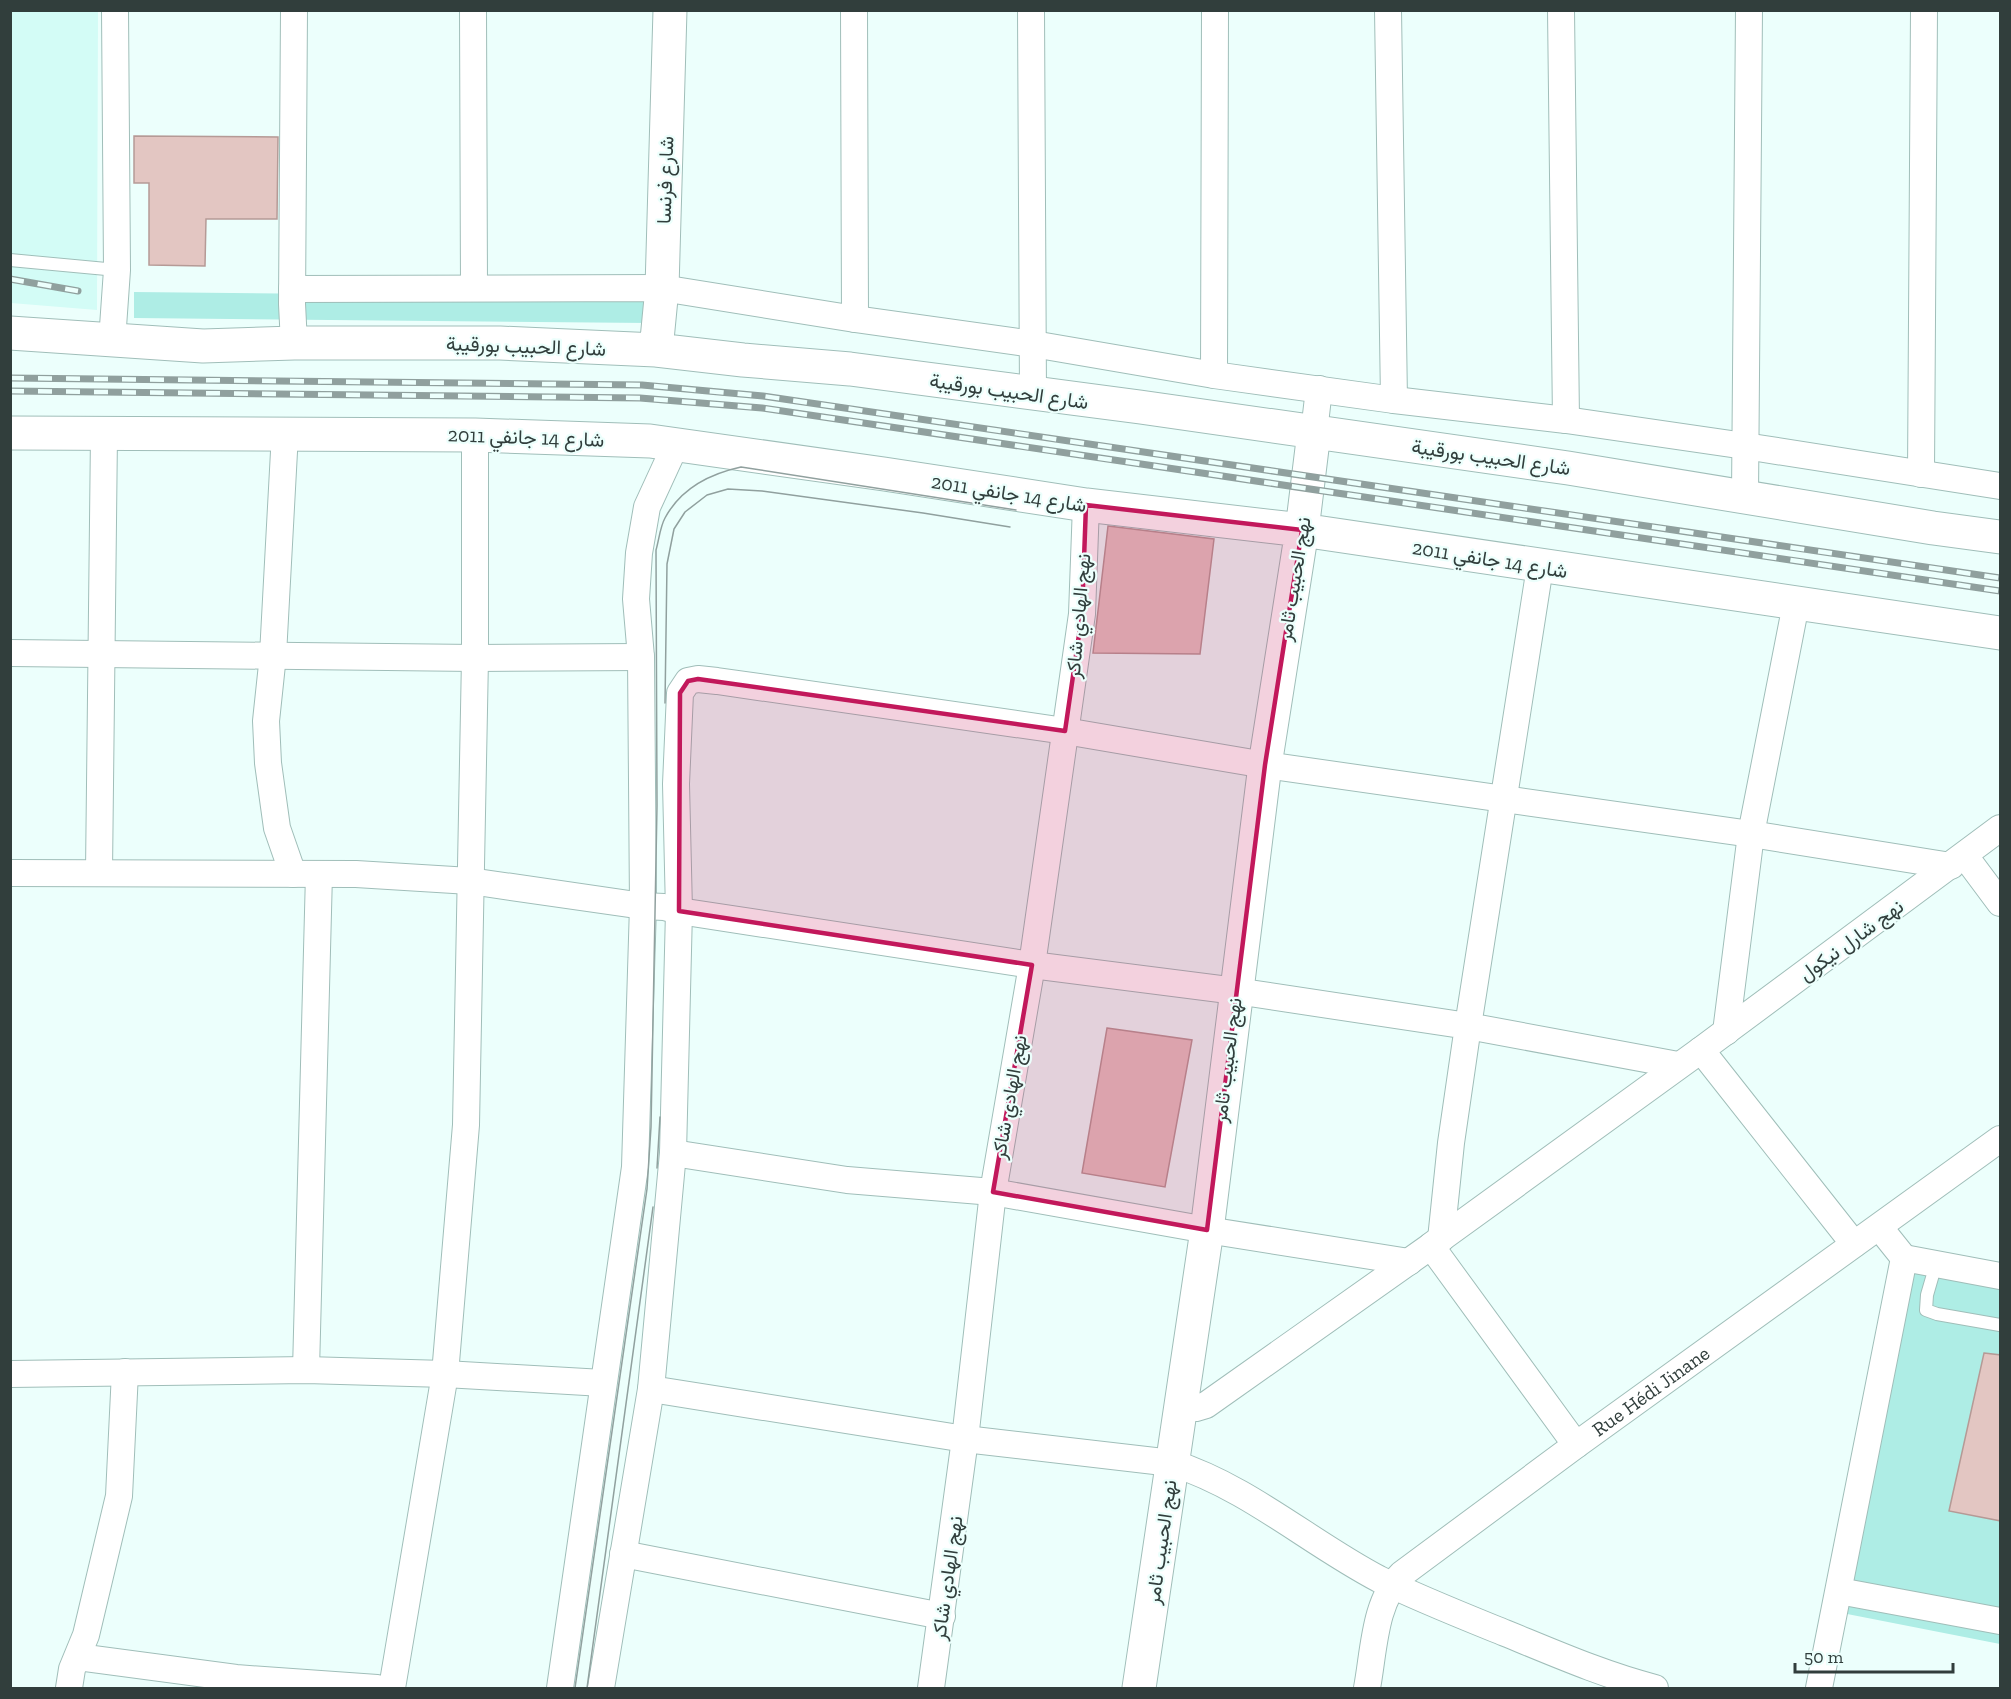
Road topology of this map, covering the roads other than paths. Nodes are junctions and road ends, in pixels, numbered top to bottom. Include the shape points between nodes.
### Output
1 (115, 10) edge
2 (294, 10) edge
3 (473, 10) edge
4 (670, 10) edge
5 (854, 10) edge
6 (1031, 10) edge
7 (1215, 10) edge
8 (1388, 10) edge
9 (1561, 10) edge
10 (1749, 10) edge
11 (1924, 10) edge
12 (10, 260) edge
13 (117, 270) junction
14 (474, 288) junction
15 (662, 288) junction
16 (292, 289) junction
17 (855, 319) junction
18 (10, 333) edge
19 (112, 341) junction
20 (294, 343) junction
21 (1033, 344) junction
22 (656, 350) junction
23 (1214, 375) junction
24 (1319, 389) junction
25 (1033, 394) junction
26 (1394, 400) junction
27 (1566, 420) junction
28 (10, 432) edge
29 (1314, 432) junction
30 (285, 433) junction
31 (104, 434) junction
32 (476, 435) junction
33 (676, 444) junction
34 (1745, 446) junction
35 (1921, 474) junction
36 (2001, 486) edge
37 (1745, 496) junction
38 (1086, 505) junction
39 (1302, 530) junction
40 (2001, 537) edge
41 (1539, 567) junction
42 (1797, 603) junction
43 (2001, 633) edge
44 (10, 653) edge
45 (103, 654) junction
46 (273, 655) junction
47 (641, 657) junction
48 (475, 658) junction
49 (1065, 730) junction
50 (1265, 765) junction
51 (1505, 798) junction
52 (2001, 828) edge
53 (1751, 834) junction
54 (1958, 861) junction
55 (99, 872) junction
56 (10, 873) edge
57 (293, 874) junction
58 (319, 874) junction
59 (470, 881) junction
60 (2001, 903) edge
61 (644, 906) junction
62 (679, 911) junction
63 (1032, 965) junction
64 (1236, 991) junction
65 (1468, 1026) junction
66 (1726, 1032) junction
67 (1701, 1050) junction
68 (1678, 1065) junction
69 (1996, 1147) edge
70 (673, 1153) junction
71 (993, 1192) junction
72 (1880, 1228) junction
73 (1207, 1230) junction
74 (1436, 1242) junction
75 (1854, 1244) junction
76 (1904, 1258) junction
77 (1409, 1262) junction
78 (1936, 1264) junction
79 (2001, 1276) edge
80 (2001, 1325) edge
81 (306, 1370) junction
82 (125, 1372) junction
83 (10, 1374) edge
84 (445, 1374) junction
85 (603, 1383) junction
86 (651, 1389) junction
87 (1181, 1408) junction
88 (965, 1439) junction
89 (1576, 1445) junction
90 (1172, 1463) junction
91 (622, 1554) junction
92 (1392, 1584) junction
93 (1839, 1592) junction
94 (942, 1616) junction
95 (2001, 1622) edge
96 (78, 1657) junction
97 (236, 1683) edge
98 (69, 1689) edge
99 (376, 1689) edge
100 (392, 1689) edge
101 (560, 1689) edge
102 (601, 1689) edge
103 (931, 1689) edge
104 (1139, 1689) edge
105 (1367, 1689) edge
106 (1655, 1689) edge
107 (1819, 1689) edge

1 - 13 street
2 - 16 street
3 - 14 street
4 - 15 street, شارع فرنسا
5 - 17 street
6 - 21 street
7 - 23 street
8 - 26 street
9 - 27 street
10 - 34 street
11 - 35 street
12 - 13 lane
13 - 19 street
14 - 15 street
14 - 16 street
15 - 17 street
15 - 22 street, شارع فرنسا
16 - 20 street
17 - 21 street
18 - 19 street, شارع الحبيب بورقيبة
19 - 20 street, شارع الحبيب بورقيبة via 203,346
20 - 22 street, شارع الحبيب بورقيبة via 500,343
21 - 23 street
21 - 25 street
22 - 25 street, شارع الحبيب بورقيبة via 850,369
23 - 24 street
24 - 26 street
24 - 29 street
25 - 29 street, شارع الحبيب بورقيبة
26 - 27 street
27 - 34 street
28 - 31 street, شارع 14 جانفي 2011
29 - 37 street, شارع الحبيب بورقيبة
29 - 39 street, نهج الحبيب ثامر
30 - 31 street, شارع 14 جانفي 2011
30 - 32 street, شارع 14 جانفي 2011
30 - 46 street
31 - 45 street
32 - 33 street, شارع 14 جانفي 2011
32 - 48 street
33 - 38 street, شارع 14 جانفي 2011
33 - 47 street via 647,507 639,553 636,599
34 - 35 street
34 - 37 street
35 - 36 street
37 - 40 street, شارع الحبيب بورقيبة
38 - 39 street, شارع 14 جانفي 2011
38 - 49 street, نهج الهادي شاكر via 1082,614
39 - 41 street, شارع 14 جانفي 2011
39 - 50 street, نهج الحبيب ثامر
41 - 42 street, شارع 14 جانفي 2011
41 - 51 street
42 - 43 street, شارع 14 جانفي 2011
42 - 53 street
44 - 45 street
45 - 46 street
45 - 55 street
46 - 48 street
46 - 57 street via 266,721 268,763 277,828
47 - 48 street
47 - 61 street
48 - 59 street
49 - 50 street
49 - 62 street via 717,681 688,681 680,693 676,783
49 - 63 street, نهج الهادي شاكر
50 - 51 street
50 - 64 street, نهج الحبيب ثامر
51 - 53 street
51 - 65 street
52 - 54 street, نهج شارل نيكول
53 - 54 street
53 - 66 street
54 - 60 street
54 - 66 street, نهج شارل نيكول
55 - 56 street
55 - 57 street
57 - 58 street
58 - 59 street
58 - 81 street
59 - 61 street
59 - 84 street via 466,1125
61 - 62 street
61 - 85 street via 635,1167
62 - 63 street
62 - 70 street
63 - 64 street
63 - 71 street, نهج الهادي شاكر
64 - 65 street
64 - 73 street, نهج الحبيب ثامر
65 - 68 street
65 - 74 street
66 - 67 street, نهج شارل نيكول
67 - 68 street, نهج شارل نيكول
67 - 75 street
68 - 74 street, نهج شارل نيكول
69 - 72 street, Rue Hédi Jinane
70 - 71 street via 847,1180
70 - 86 street
71 - 73 street
71 - 88 street, نهج الهادي شاكر
72 - 75 street, Rue Hédi Jinane
72 - 76 street
73 - 77 street
73 - 87 street, نهج الحبيب ثامر
74 - 77 street, نهج شارل نيكول
74 - 89 street
75 - 89 street, Rue Hédi Jinane
76 - 78 street
76 - 93 street
77 - 87 street, نهج شارل نيكول via 1206,1405
78 - 79 street
78 - 80 lane via 1926,1310
81 - 82 street
81 - 84 street
82 - 83 street
82 - 96 street via 120,1496
84 - 85 street
84 - 100 street
85 - 101 street
86 - 88 street
86 - 91 street
87 - 90 street, نهج الحبيب ثامر
88 - 90 street
88 - 94 street, نهج الهادي شاكر
89 - 92 street, Rue Hédi Jinane via 1421,1558
90 - 92 street via 1195,1470
90 - 104 street, نهج الحبيب ثامر
91 - 94 street
91 - 102 street
92 - 105 street, Rue Hédi Jinane via 1379,1615
92 - 106 street via 1541,1648
93 - 95 street
93 - 107 street
94 - 103 street, نهج الهادي شاكر
96 - 97 street
96 - 98 street
97 - 99 street

